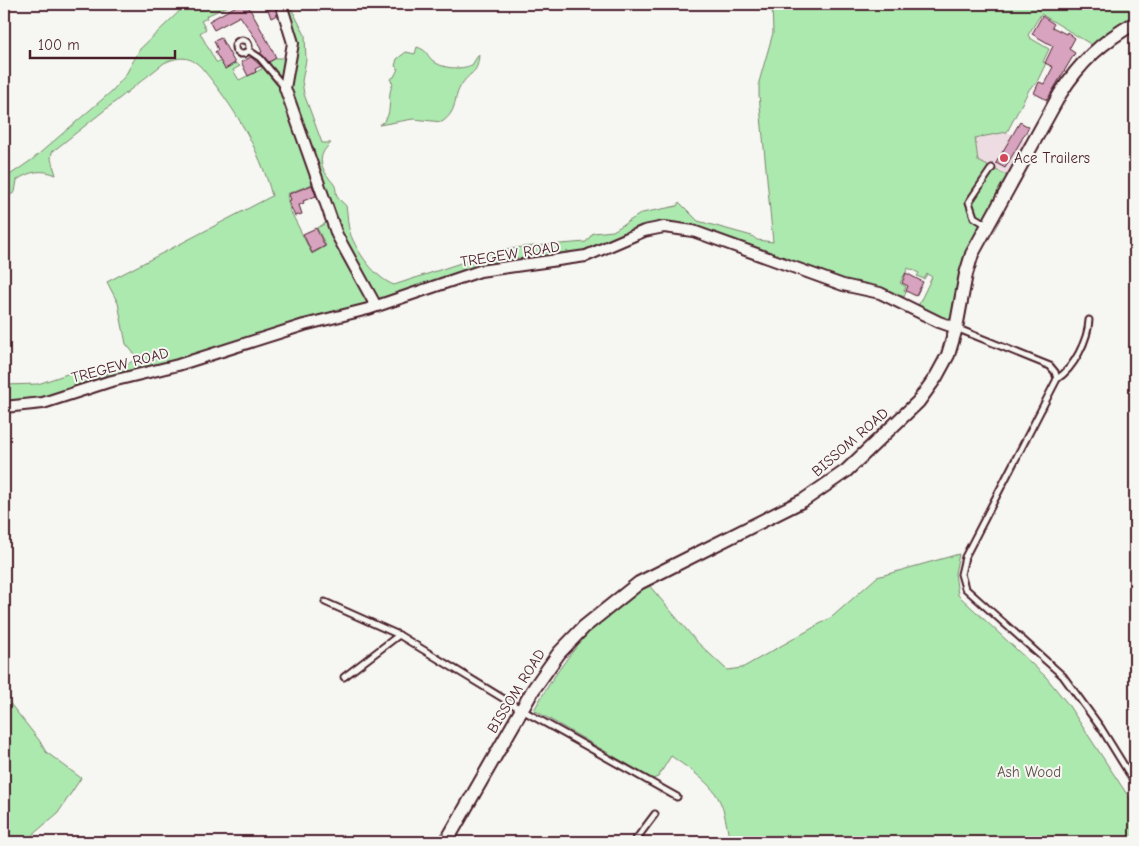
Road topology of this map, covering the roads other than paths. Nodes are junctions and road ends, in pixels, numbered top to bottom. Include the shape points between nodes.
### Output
1 (281, 4) edge
2 (1135, 23) edge
3 (248, 50) dead end
4 (285, 88) junction
5 (992, 168) dead end
6 (987, 225) junction
7 (376, 306) junction
8 (1089, 320) dead end
9 (956, 328) junction
10 (1057, 379) junction
11 (4, 407) edge
12 (325, 602) dead end
13 (399, 635) junction
14 (344, 677) dead end
15 (522, 710) junction
16 (1135, 782) edge
17 (676, 797) dead end
18 (655, 814) dead end
19 (446, 842) edge
20 (634, 842) edge

1 - 4 street via 293,43
2 - 6 street, BISSOM ROAD via 1101,45 1074,72
3 - 4 lane via 260,58
4 - 7 street via 334,228
5 - 6 lane via 969,202 974,218
6 - 9 street, BISSOM ROAD via 972,254
7 - 9 street, TREGEW ROAD via 480,271 578,258 644,231 670,227 713,237 843,285 880,293
7 - 11 street, TREGEW ROAD via 50,401
8 - 10 lane via 1072,364
9 - 10 lane via 1050,366
9 - 15 street, BISSOM ROAD via 945,361 927,390 846,471 804,500 658,572 623,594 570,641 548,668
10 - 16 lane via 965,556 961,574 965,588 977,601 1063,676
12 - 13 lane
13 - 14 lane
13 - 15 lane
15 - 17 lane
15 - 19 street, BISSOM ROAD
18 - 20 lane

